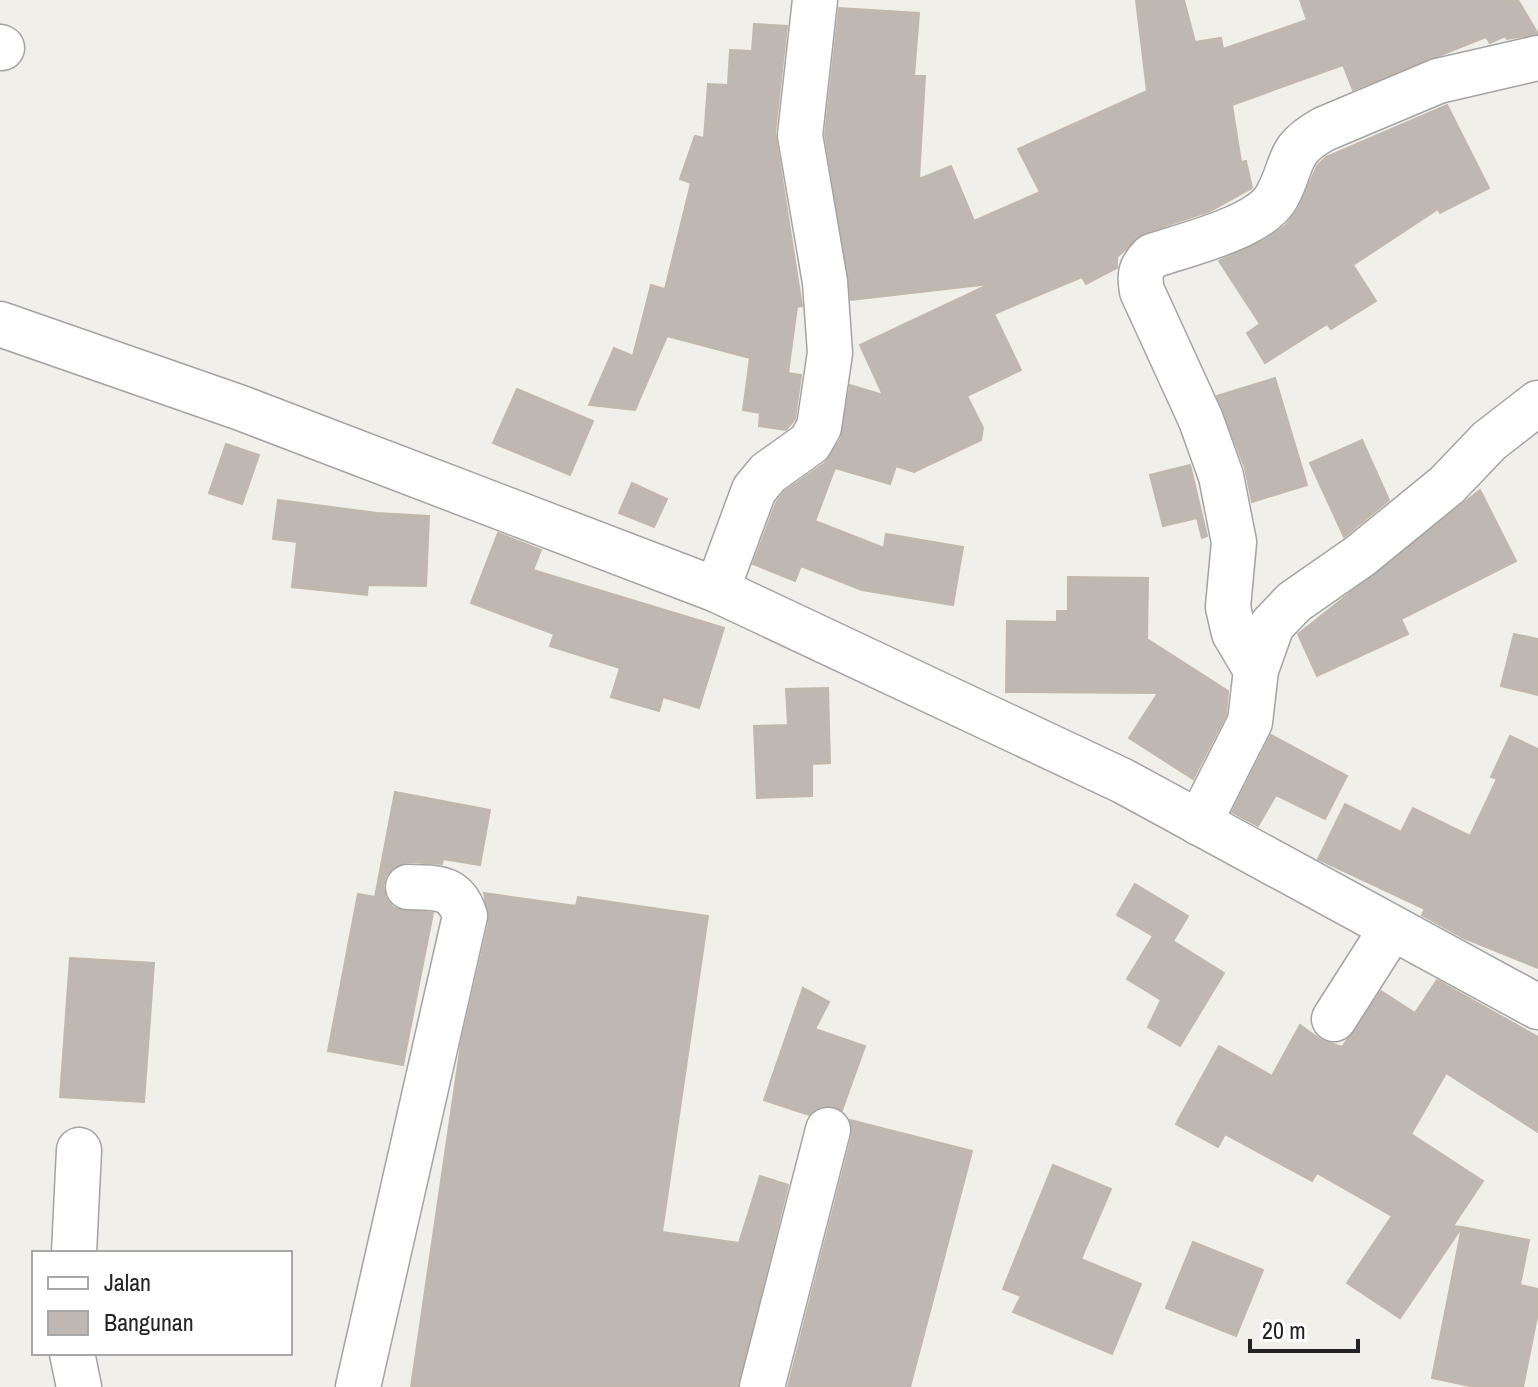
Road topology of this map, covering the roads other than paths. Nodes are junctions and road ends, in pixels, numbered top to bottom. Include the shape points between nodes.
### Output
1 (815, 0) edge
2 (1538, 58) edge
3 (0, 324) edge
4 (1538, 403) edge
5 (717, 590) junction
6 (1256, 670) junction
7 (1199, 823) junction
8 (408, 887) dead end
9 (1392, 928) junction
10 (1538, 1007) edge
11 (1334, 1019) dead end
12 (828, 1130) dead end
13 (79, 1150) dead end
14 (74, 1251) edge
15 (72, 1355) edge
16 (79, 1387) edge
17 (358, 1387) edge
18 (762, 1387) edge

1 - 5 street via 800,135 825,282 830,353 819,427 810,443 768,473 754,490
2 - 6 street via 1438,81 1324,129 1292,155 1267,207 1237,227 1152,256 1143,266 1142,291 1221,476 1234,542 1228,607 1234,633
3 - 5 street via 241,408
4 - 6 street via 1360,556 1294,602 1272,625
5 - 7 street via 1123,781
6 - 7 street via 1250,722
7 - 9 street
8 - 17 street via 444,888 457,897 465,916
9 - 10 street
9 - 11 street
12 - 18 street
13 - 14 street
15 - 16 street

